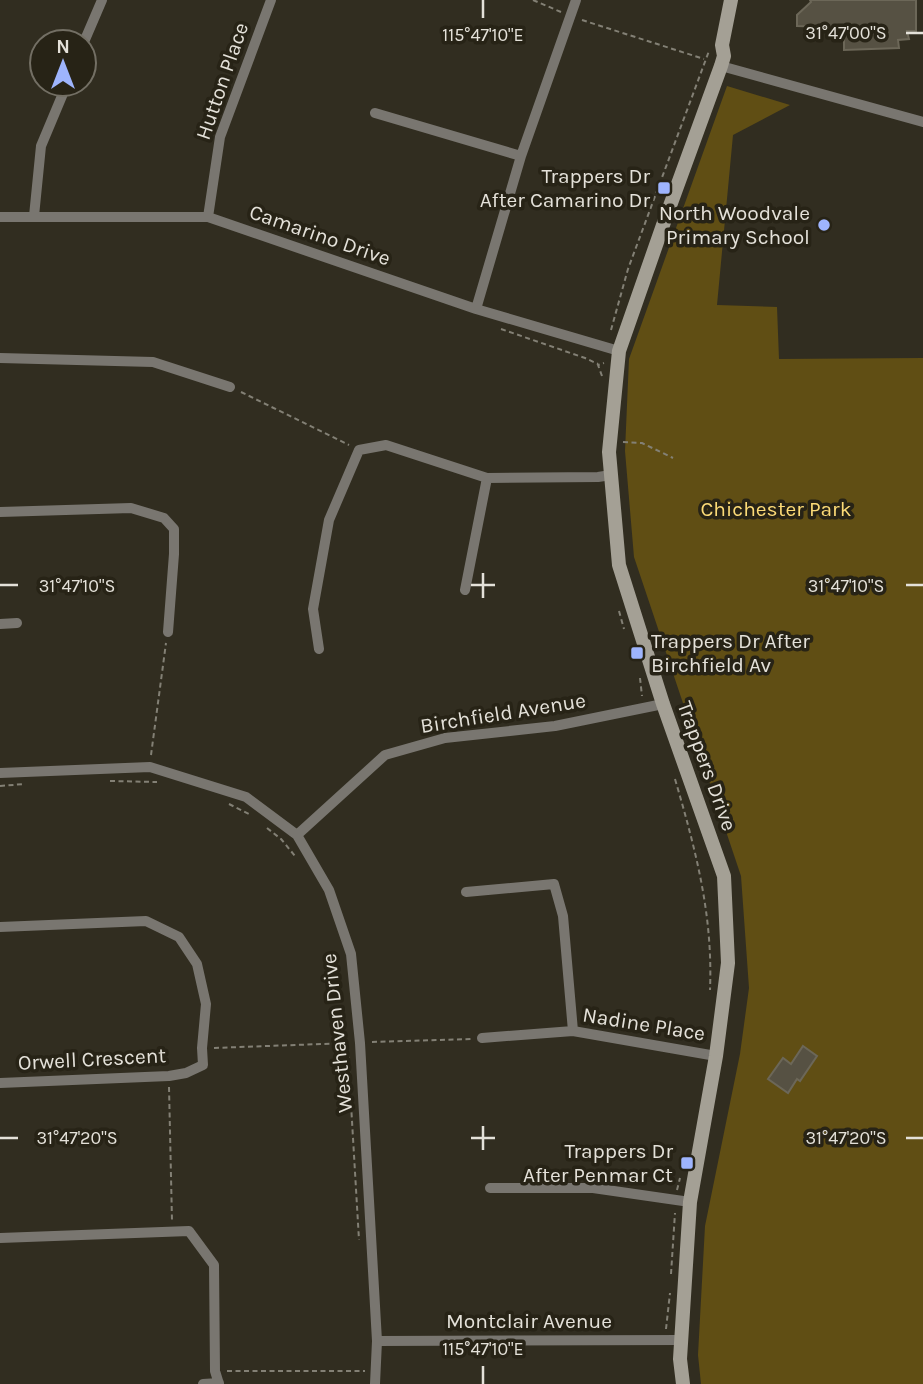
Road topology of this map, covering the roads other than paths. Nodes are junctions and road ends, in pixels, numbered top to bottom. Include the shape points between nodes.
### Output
1 (102, 0) edge
2 (271, 0) edge
3 (576, 0) edge
4 (731, 0) edge
5 (741, 0) edge
6 (90, 28) edge
7 (722, 61) junction
8 (61, 98) edge
9 (375, 113) dead end
10 (923, 122) edge
11 (520, 156) junction
12 (34, 216) junction
13 (0, 217) edge
14 (208, 217) junction
15 (476, 309) junction
16 (619, 351) junction
17 (0, 358) edge
18 (230, 387) road end
19 (611, 475) junction
20 (487, 478) junction
21 (0, 512) edge
22 (465, 590) dead end
23 (17, 623) dead end
24 (0, 624) edge
25 (167, 632) road end
26 (319, 649) dead end
27 (663, 704) junction
28 (0, 773) edge
29 (297, 835) junction
30 (467, 892) dead end
31 (0, 927) edge
32 (573, 1031) junction
33 (482, 1038) road end
34 (716, 1056) junction
35 (0, 1083) edge
36 (490, 1188) dead end
37 (690, 1202) junction
38 (0, 1238) edge
39 (681, 1340) junction
40 (377, 1341) junction
41 (203, 1384) edge
42 (219, 1384) edge
43 (375, 1384) edge
44 (683, 1384) edge

1 - 6 street
2 - 14 street, Hutton Place via 220,137
3 - 11 street
4 - 7 main road, Trappers Drive
5 - 7 main road, Trappers Drive via 731,47
7 - 10 street
7 - 16 main road, Trappers Drive
8 - 12 street via 41,146
9 - 11 street
11 - 15 street
12 - 13 street, Camarino Drive
12 - 14 street, Camarino Drive
14 - 15 street, Camarino Drive
15 - 16 street, Camarino Drive
16 - 19 main road, Trappers Drive
17 - 18 street via 153,362
19 - 20 street
19 - 27 main road, Trappers Drive via 619,565
20 - 22 street
20 - 26 street via 386,445 359,450 329,520 313,609
21 - 25 street via 131,508 164,518 174,529
23 - 24 street
27 - 29 street, Birchfield Avenue via 555,726 444,738 385,755
27 - 34 main road, Trappers Drive via 724,876 728,963
28 - 29 street, Westhaven Drive via 150,767 246,797
29 - 40 street, Westhaven Drive via 329,890 351,954
30 - 32 street via 554,884 563,916
31 - 35 street, Orwell Crescent via 146,921 179,937 197,964 206,1004 202,1065 186,1073
32 - 33 street, Nadine Place
32 - 34 street, Nadine Place
34 - 37 main road, Trappers Drive
36 - 37 street via 593,1188
37 - 39 main road, Trappers Drive
38 - 42 street via 190,1231 214,1265
39 - 40 street, Montclair Avenue
39 - 44 main road, Trappers Drive
40 - 43 street, Westhaven Drive
41 - 42 street

